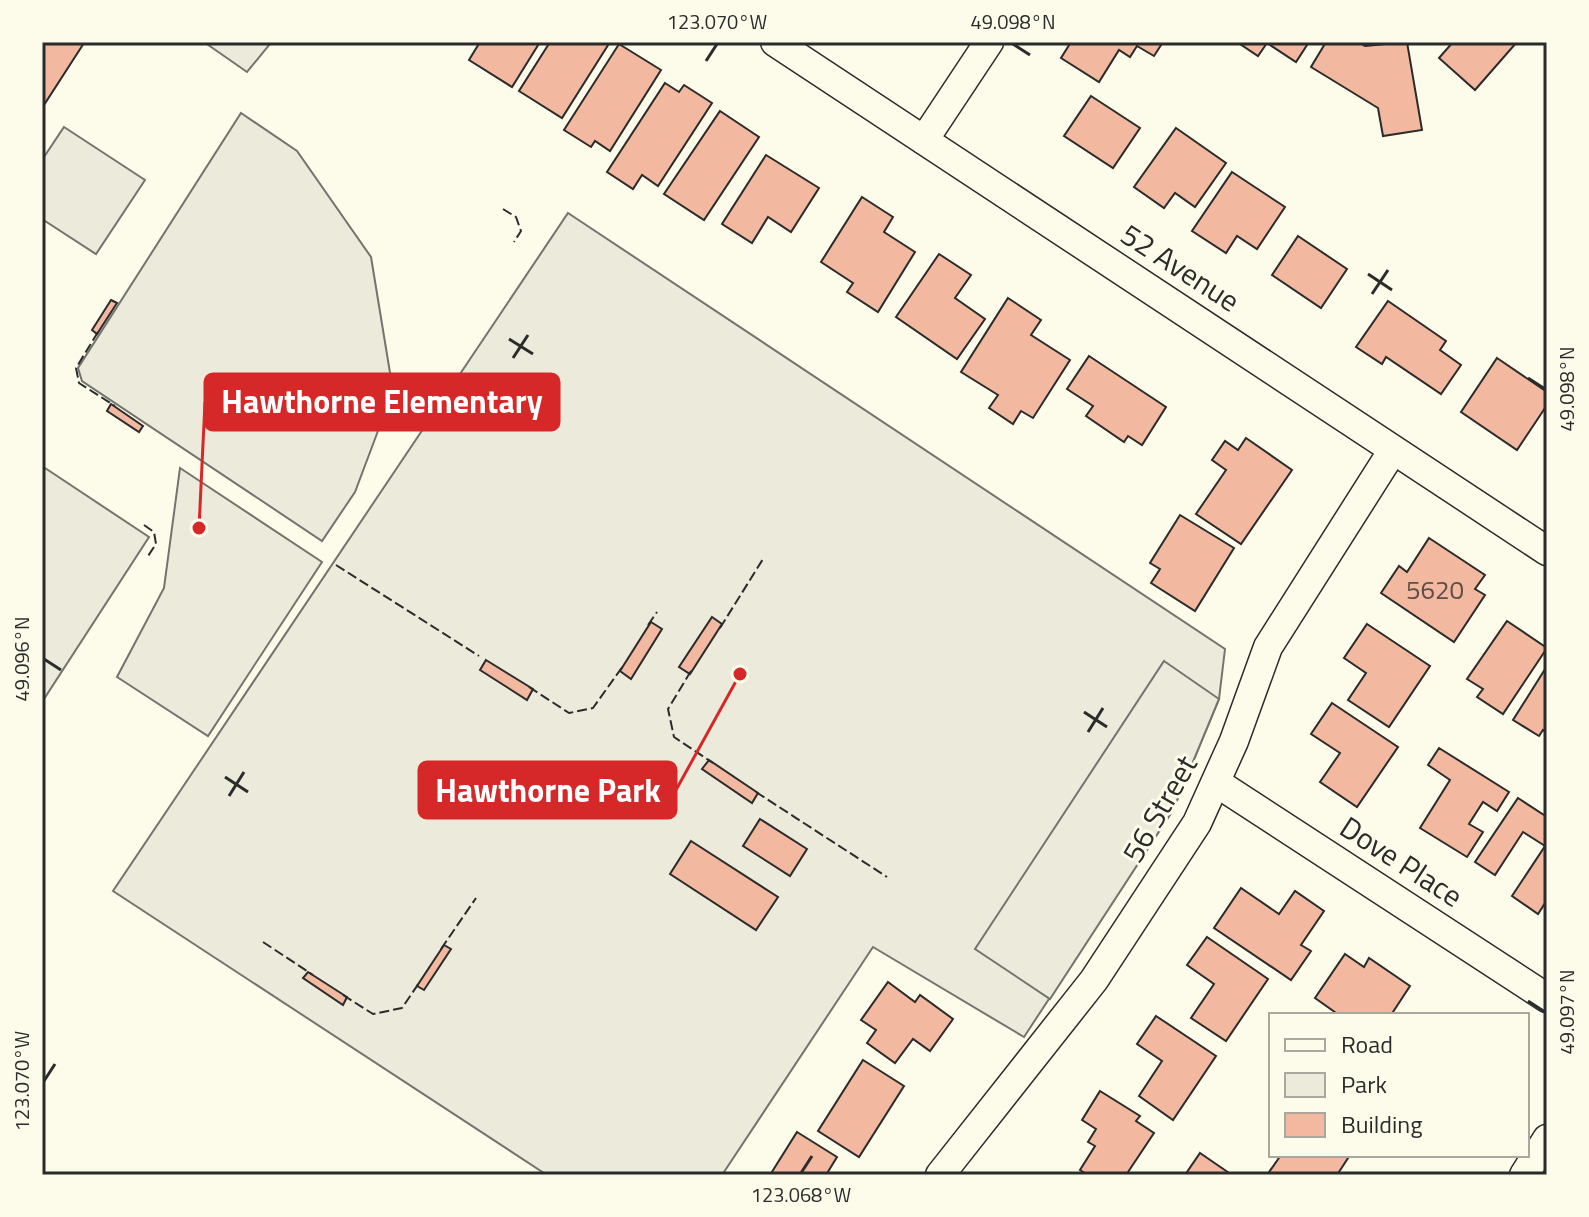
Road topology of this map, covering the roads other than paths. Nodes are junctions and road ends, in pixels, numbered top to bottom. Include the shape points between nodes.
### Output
1 (775, 42) edge
2 (989, 42) edge
3 (924, 140) junction
4 (1393, 450) junction
5 (1547, 551) edge
6 (1217, 783) junction
7 (1547, 998) edge
8 (1547, 1139) edge
9 (940, 1175) edge
10 (1524, 1175) edge

1 - 3 street, 52 Avenue
2 - 3 street
3 - 4 street, 52 Avenue
4 - 5 street, 52 Avenue
4 - 6 street, 56 Street via 1268,647
6 - 7 street, Dove Place
6 - 9 street, 56 Street via 1197,823 1094,980
8 - 10 street

